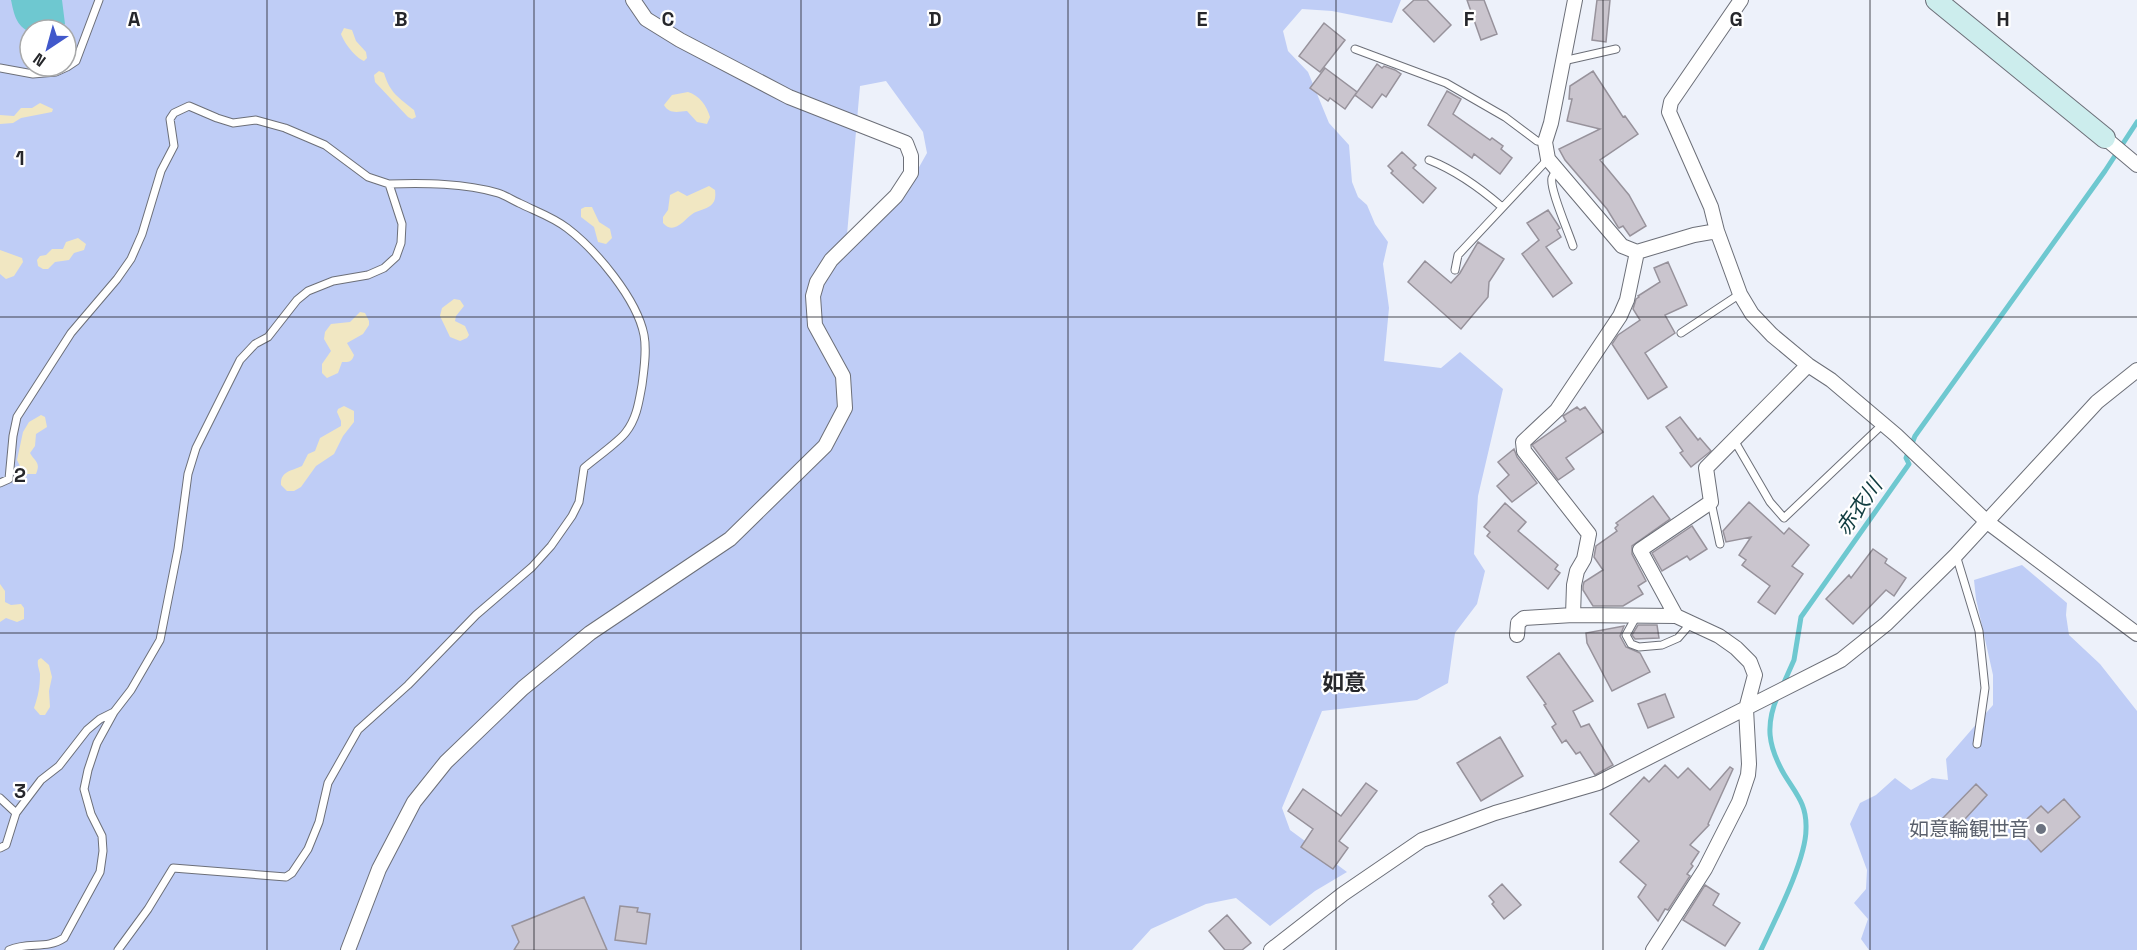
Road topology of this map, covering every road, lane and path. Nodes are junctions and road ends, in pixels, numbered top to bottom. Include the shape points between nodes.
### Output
1 (99, 0) edge
2 (633, 0) edge
3 (1575, 0) edge
4 (1741, 0) edge
5 (1936, 0) edge
6 (1355, 49) dead end
7 (1616, 49) dead end
8 (1563, 61) junction
9 (0, 68) edge
10 (2105, 138) joint
11 (1545, 142) junction
12 (1429, 160) dead end
13 (1553, 164) junction
14 (2137, 165) edge
15 (389, 184) junction
16 (1502, 207) junction
17 (1717, 231) junction
18 (1573, 246) dead end
19 (1637, 252) junction
20 (1455, 270) dead end
21 (1740, 294) junction
22 (1681, 333) dead end
23 (1808, 365) junction
24 (2137, 370) edge
25 (1883, 424) junction
26 (1734, 440) junction
27 (0, 483) edge
28 (1711, 502) junction
29 (1986, 521) junction
30 (1720, 544) dead end
31 (1956, 555) junction
32 (1638, 614) junction
33 (1573, 615) junction
34 (1676, 616) junction
35 (1691, 623) junction
36 (2137, 634) edge
37 (1517, 635) dead end
38 (1746, 709) junction
39 (114, 712) junction
40 (1977, 744) dead end
41 (0, 798) edge
42 (16, 813) junction
43 (0, 848) edge
44 (9, 950) edge
45 (118, 950) edge
46 (348, 950) edge
47 (1271, 950) edge
48 (1653, 950) edge

1 - 9 lane via 76,61 56,72 33,74
2 - 46 street via 646,19 680,40 789,96 906,143 911,173 896,196 831,260 813,296 815,325 843,376 845,408 825,446 730,539 590,633 523,688 446,762 414,802 384,860
3 - 8 street
4 - 17 street via 1671,102 1669,112 1711,207
5 - 10 street
6 - 11 lane via 1446,83 1505,117 1537,141
7 - 8 lane
8 - 11 street
10 - 14 street
11 - 13 street
12 - 16 lane via 1451,168
13 - 16 lane
13 - 18 lane via 1552,193
13 - 19 street via 1622,246
15 - 27 lane via 368,177 325,145 285,128 256,120 233,123 189,106 174,113 170,119 174,146 161,171 131,260 71,333 17,417 9,479
15 - 39 lane via 402,224 396,257 368,275 333,281 308,291 268,336 240,360 222,391 188,474 160,640
15 - 45 lane via 476,188 541,212 567,228 611,274 632,305 644,334 644,370 636,413 626,434 585,468 579,502 545,553 358,730 328,783 319,822 292,873 286,877 173,868
16 - 20 lane via 1458,255
17 - 19 street
17 - 21 street
19 - 33 street via 1620,316 1557,410 1523,442 1524,451 1589,534 1574,585
21 - 22 lane
21 - 23 street via 1752,314
23 - 25 street
23 - 26 street
24 - 29 street via 2097,402
25 - 26 lane via 1784,518 1770,502
25 - 29 street
26 - 28 street via 1706,468
28 - 30 lane
28 - 34 street via 1640,550
29 - 31 street
29 - 36 street
31 - 38 street via 1886,624 1841,660
31 - 40 lane via 1979,631 1985,688
32 - 33 street
32 - 34 street
32 - 35 lane via 1626,635 1631,644 1639,647 1662,645 1678,638
33 - 37 street via 1524,618 1518,623
34 - 35 street
35 - 38 street via 1719,636 1750,662 1755,675
38 - 47 street via 1598,783 1495,813 1422,840
38 - 48 street via 1749,764 1739,802 1705,869
39 - 42 lane via 87,730
39 - 44 lane via 98,743 84,789 102,836 100,872 64,938 55,945
41 - 42 lane
42 - 43 lane via 6,845

